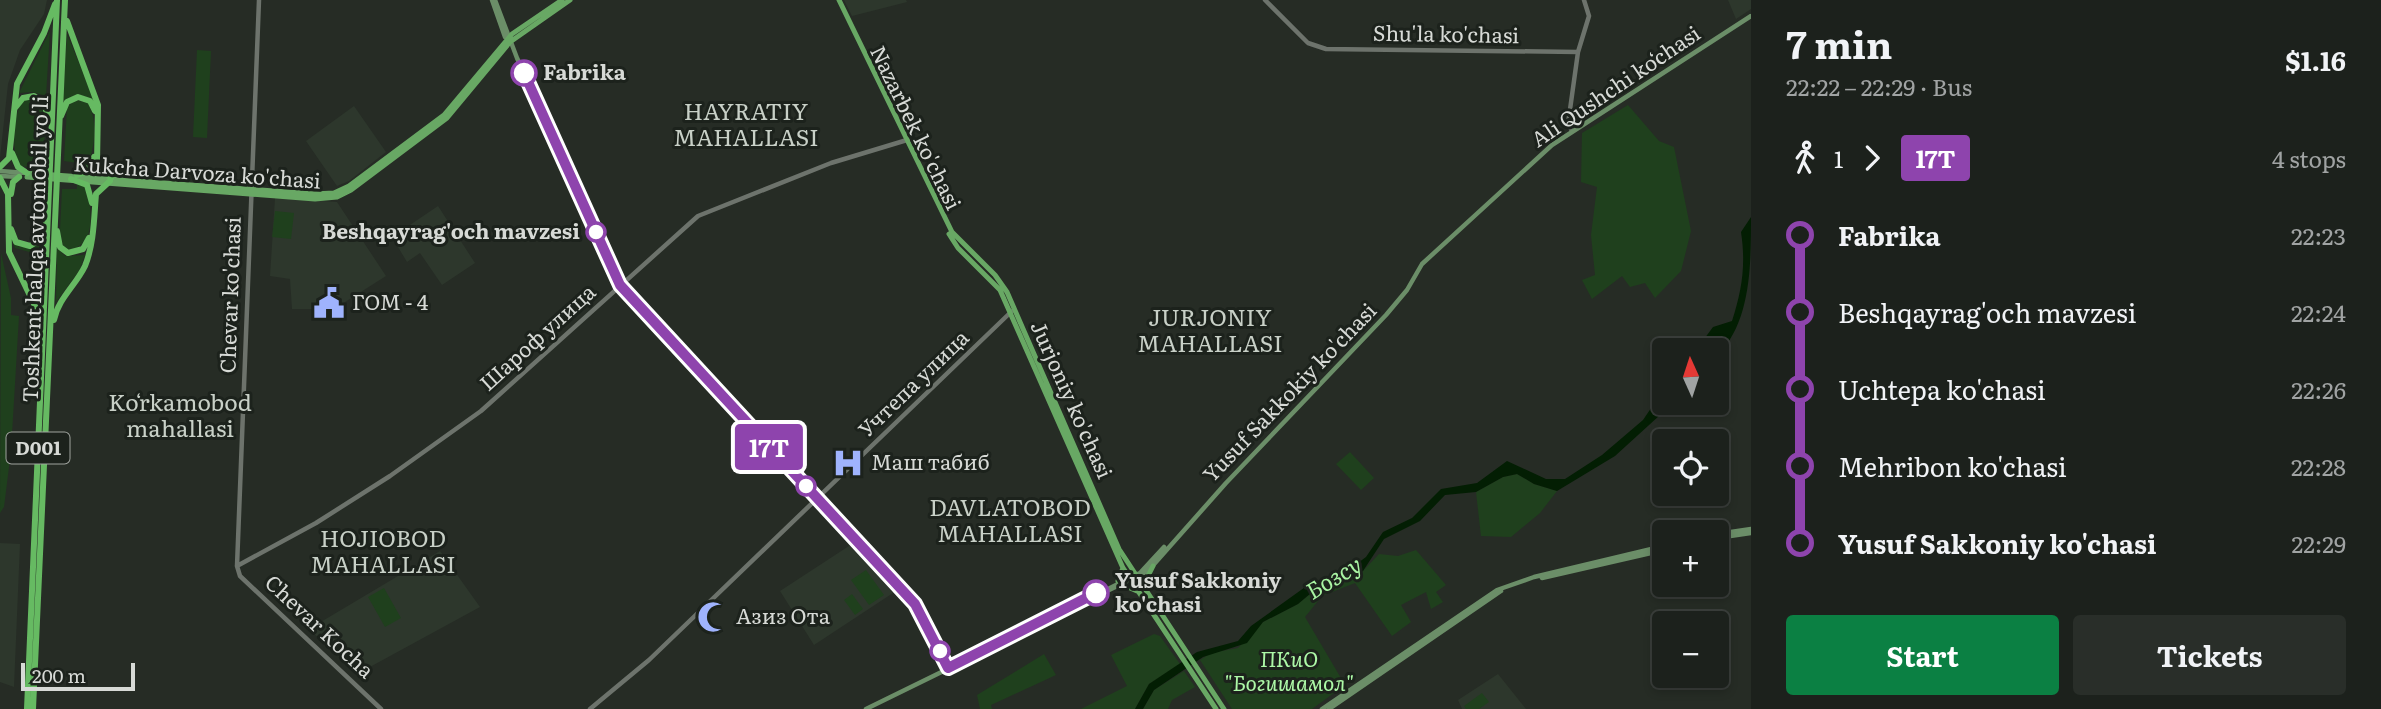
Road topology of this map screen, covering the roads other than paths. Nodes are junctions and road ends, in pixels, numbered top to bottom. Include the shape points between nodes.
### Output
1 (56, 0) edge
2 (65, 0) edge
3 (259, 0) edge
4 (493, 0) edge
5 (562, 0) edge
6 (570, 0) edge
7 (837, 0) edge
8 (1265, 0) edge
9 (1584, 0) edge
10 (1751, 16) edge
11 (508, 40) junction
12 (1578, 52) junction
13 (55, 124) junction
14 (1572, 131) junction
15 (905, 141) junction
16 (0, 173) edge
17 (27, 175) junction
18 (19, 177) junction
19 (74, 177) junction
20 (110, 179) junction
21 (250, 191) junction
22 (51, 220) junction
23 (81, 250) junction
24 (88, 257) junction
25 (976, 261) joint
26 (1414, 277) joint
27 (620, 285) junction
28 (1012, 311) junction
29 (46, 346) junction
30 (817, 498) junction
31 (1185, 527) junction
32 (1751, 531) edge
33 (1729, 534) edge
34 (1652, 551) edge
35 (237, 566) junction
36 (1153, 566) junction
37 (1123, 568) junction
38 (1545, 575) junction
39 (1133, 577) junction
40 (1119, 583) junction
41 (1143, 593) junction
42 (35, 597) junction
43 (948, 668) junction
44 (1214, 701) junction
45 (382, 708) edge
46 (27, 709) edge
47 (33, 709) edge
48 (590, 709) edge
49 (866, 709) edge
50 (1216, 709) edge
51 (1224, 709) edge
52 (1322, 709) edge
53 (1329, 709) edge

1 - 13 highway, Toshkent halqa avtomobil yo'li / D001
1 - 16 highway via 18,84 9,158
2 - 13 highway, Toshkent halqa avtomobil yo'li / D001
2 - 20 highway via 70,36 98,105 97,164
3 - 21 street
4 - 11 main road
5 - 11 main road, Kukcha Darvoza ko'chasi
6 - 11 main road, Kukcha Darvoza ko'chasi
7 - 15 main road, Nazarbek ko'chasi
8 - 12 street, Shu'la ko'chasi via 1314,46 1326,49
9 - 12 street via 1589,16
10 - 14 main road, Ali Qushchi koʻchasi
11 - 21 main road, Kukcha Darvoza ko'chasi via 447,118 347,192 321,199
11 - 27 main road
12 - 14 street via 1568,124
13 - 17 highway via 39,98 28,96 17,103 12,156
13 - 19 highway via 72,99 84,98 94,106 93,160 88,171
13 - 22 highway, Toshkent halqa avtomobil yo'li / D001
14 - 26 main road, Ali Qushchi koʻchasi via 1422,264
15 - 25 main road, Nazarbek ko'chasi via 954,236
15 - 27 street, Шароф улица via 831,163 698,216
16 - 17 main road, Kukcha Darvoza ko'chasi
16 - 18 main road, Kukcha Darvoza ko'chasi
16 - 29 highway via 8,194 9,251 37,310
17 - 18 main road, Kukcha Darvoza ko'chasi
17 - 19 main road, Kukcha Darvoza ko'chasi
18 - 22 highway via 11,190 14,239 23,245 33,244
19 - 20 main road, Kukcha Darvoza ko'chasi
19 - 23 highway via 85,183 92,197 89,239
20 - 21 main road, Kukcha Darvoza ko'chasi
20 - 24 highway via 96,194
21 - 35 street, Chevar ko'chasi
22 - 23 highway via 61,248 68,253
22 - 29 highway, Toshkent halqa avtomobil yo'li / D001
23 - 24 highway
24 - 29 highway via 56,309
25 - 28 main road, Jurjoniy ko'chasi via 1000,281
26 - 31 main road, Yusuf Sakkokiy ko'chasi via 1386,315
27 - 30 main road
27 - 35 street, Шароф улица via 498,398 430,449 316,523
28 - 30 street, Учтепа улица
28 - 37 main road, Jurjoniy ko'chasi
28 - 39 main road, Jurjoniy ko'chasi
29 - 42 highway, Toshkent halqa avtomobil yo'li / D001
30 - 43 main road via 916,605
30 - 48 street, Учтепа улица via 631,677
31 - 36 main road, Yusuf Sakkokiy ko'chasi
31 - 39 main road, Yusuf Sakkokiy ko'chasi
32 - 33 main road
34 - 38 main road
35 - 45 street, Chevar Kocha via 240,576
36 - 39 main road, Yusuf Sakkokiy ko'chasi
36 - 41 main road
37 - 39 main road, Jurjoniy ko'chasi
37 - 40 main road
38 - 52 main road via 1496,590
38 - 53 main road via 1497,593
39 - 40 main road, Yusuf Sakkokiy ko'chasi
39 - 41 main road, Jurjoniy ko'chasi
40 - 41 main road
40 - 43 main road, Yusuf Sakkokiy ko'chasi
41 - 44 main road, Jurjoniy ko'chasi
42 - 46 highway, Toshkent halqa avtomobil yo'li / D001
42 - 47 highway, Toshkent halqa avtomobil yo'li / D001
43 - 49 main road, Yusuf Sakkokiy ko'chasi
44 - 50 main road
44 - 51 main road

